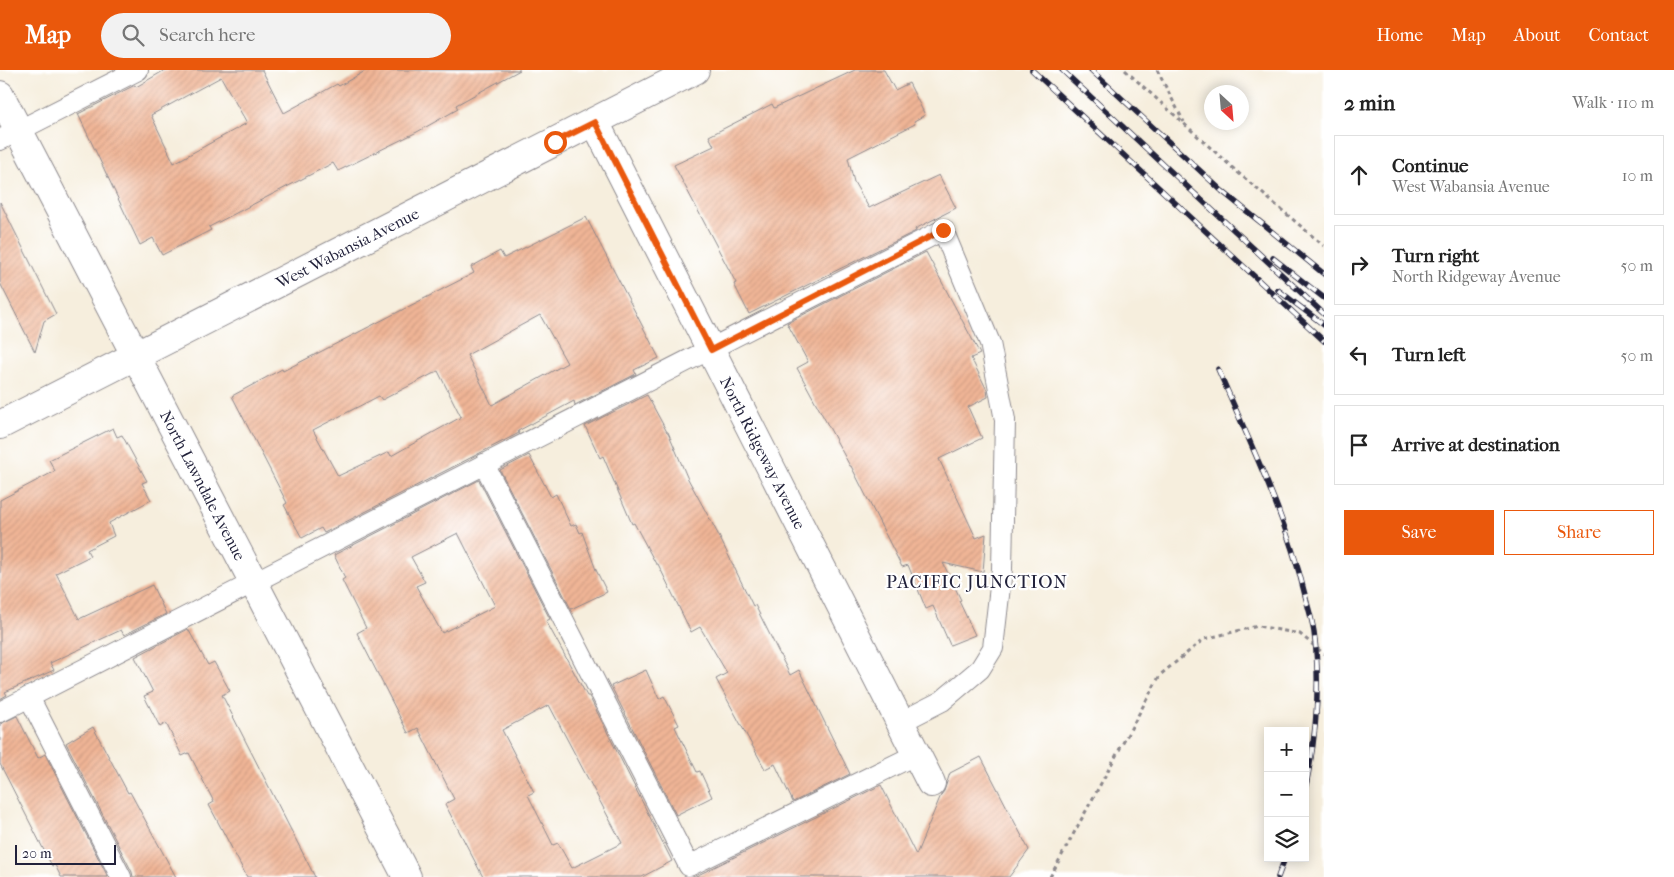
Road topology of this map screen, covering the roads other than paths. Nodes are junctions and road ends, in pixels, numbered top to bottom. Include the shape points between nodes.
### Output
1 (138, 70) edge
2 (696, 70) edge
3 (0, 95) edge
4 (595, 122) junction
5 (9, 135) edge
6 (711, 350) junction
7 (136, 356) junction
8 (0, 425) edge
9 (484, 464) junction
10 (254, 582) junction
11 (29, 697) junction
12 (0, 712) edge
13 (901, 722) junction
14 (917, 754) junction
15 (931, 784) dead end
16 (121, 877) edge
17 (407, 877) edge

1 - 5 lane
2 - 4 street, West Wabansia Avenue
3 - 5 street, North Lawndale Avenue
4 - 6 street, North Ridgeway Avenue
4 - 7 street, West Wabansia Avenue
5 - 7 street, North Lawndale Avenue
6 - 9 lane
6 - 13 street, North Ridgeway Avenue
6 - 13 lane via 943,230 990,343 1005,420 1002,569 993,648 980,670 942,701
7 - 8 street, West Wabansia Avenue
7 - 10 street, North Lawndale Avenue
9 - 10 lane
9 - 14 lane via 689,866
10 - 11 lane
10 - 17 street, North Lawndale Avenue
11 - 12 lane
11 - 16 lane
13 - 14 street, North Ridgeway Avenue
14 - 15 street, North Ridgeway Avenue

